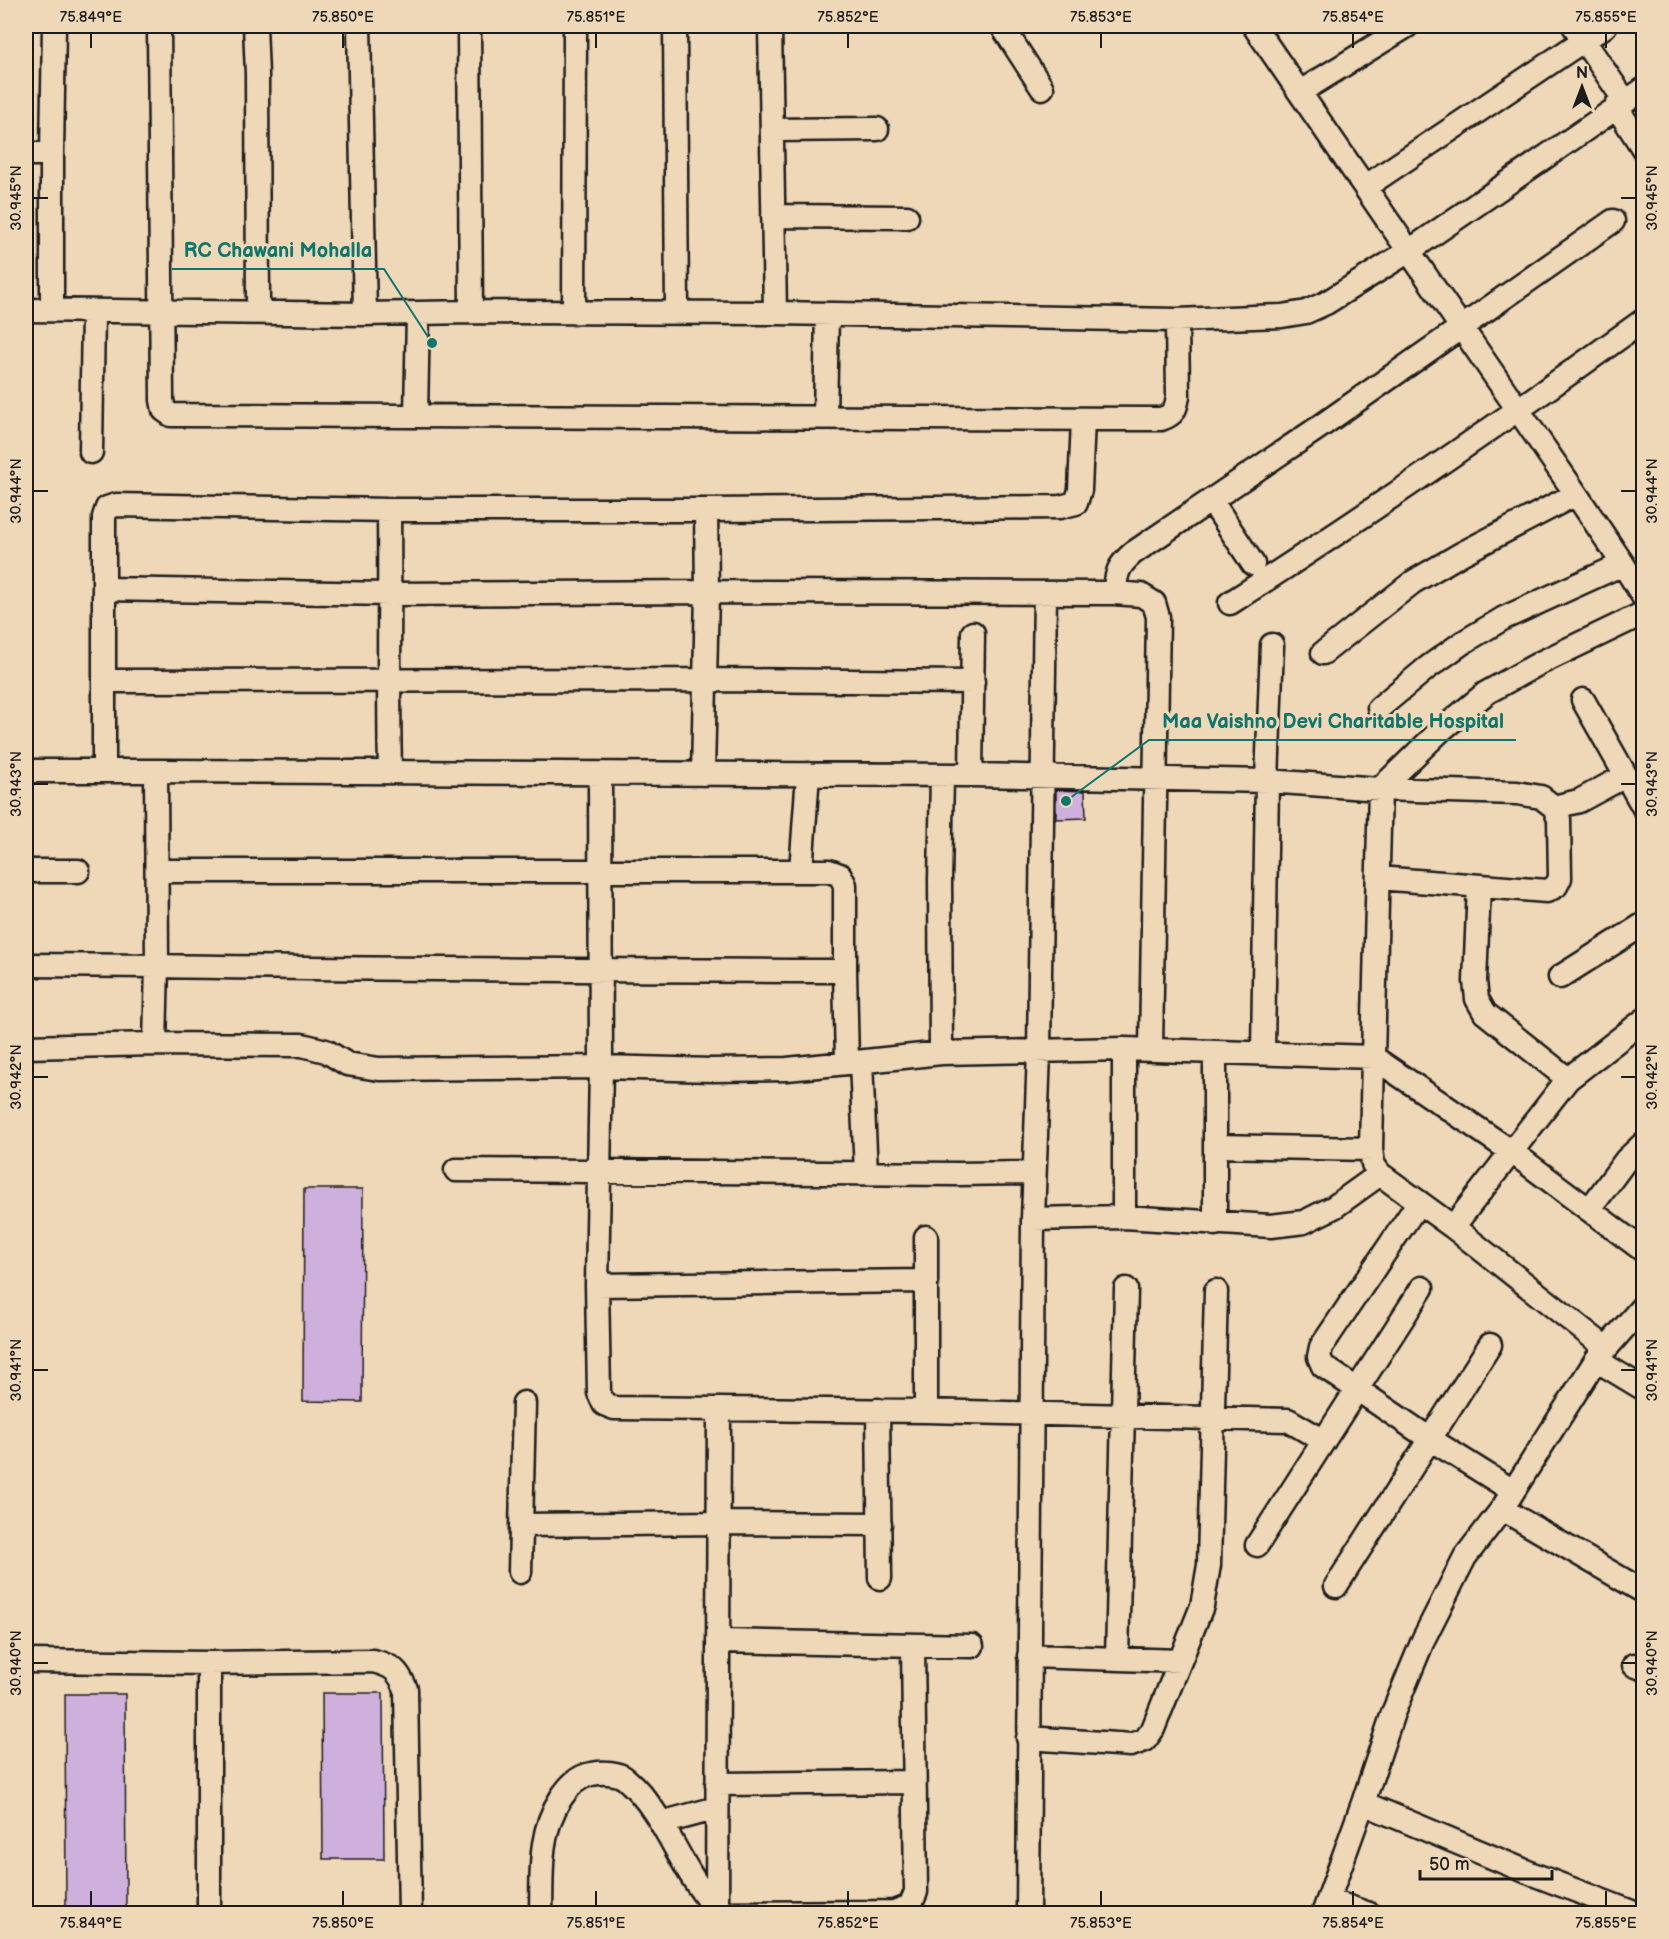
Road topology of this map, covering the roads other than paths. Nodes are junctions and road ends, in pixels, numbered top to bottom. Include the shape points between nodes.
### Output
1 (54, 26) edge
2 (159, 26) edge
3 (255, 26) edge
4 (359, 26) edge
5 (469, 26) edge
6 (575, 26) edge
7 (675, 26) edge
8 (770, 26) edge
9 (1002, 26) edge
10 (1254, 26) edge
11 (1407, 26) edge
12 (1605, 26) edge
13 (1578, 32) edge
14 (1376, 33) edge
15 (1042, 88) dead end
16 (1300, 92) junction
17 (1628, 99) edge
18 (877, 129) dead end
19 (771, 130) junction
20 (1644, 150) edge
21 (26, 154) edge
22 (52, 154) junction
23 (1365, 187) junction
24 (773, 216) junction
25 (907, 217) dead end
26 (1613, 221) dead end
27 (1409, 251) junction
28 (26, 310) edge
29 (51, 310) junction
30 (93, 311) junction
31 (160, 311) junction
32 (258, 312) junction
33 (471, 312) junction
34 (676, 312) junction
35 (418, 313) junction
36 (574, 313) junction
37 (775, 313) junction
38 (365, 314) junction
39 (827, 314) junction
40 (1177, 320) junction
41 (1644, 320) edge
42 (1462, 328) junction
43 (1519, 410) junction
44 (416, 415) junction
45 (825, 417) junction
46 (1083, 419) junction
47 (91, 452) dead end
48 (1576, 494) junction
49 (1211, 500) junction
50 (389, 510) junction
51 (706, 510) junction
52 (1253, 564) dead end
53 (1623, 564) junction
54 (104, 589) junction
55 (707, 592) junction
56 (1045, 593) junction
57 (1114, 593) junction
58 (390, 594) junction
59 (1644, 598) edge
60 (1230, 603) dead end
61 (1644, 613) edge
62 (973, 633) dead end
63 (1272, 645) dead end
64 (1323, 653) dead end
65 (388, 680) junction
66 (705, 680) junction
67 (104, 681) junction
68 (972, 682) junction
69 (1583, 700) dead end
70 (1379, 708) dead end
71 (26, 771) edge
72 (104, 771) junction
73 (156, 771) junction
74 (390, 772) junction
75 (600, 774) junction
76 (703, 774) junction
77 (808, 774) junction
78 (971, 775) junction
79 (942, 776) junction
80 (1625, 776) junction
81 (1042, 778) junction
82 (1156, 778) junction
83 (1267, 781) junction
84 (1380, 789) junction
85 (1554, 807) junction
86 (1644, 808) edge
87 (26, 871) edge
88 (78, 871) dead end
89 (157, 871) junction
90 (600, 872) junction
91 (801, 872) junction
92 (1378, 878) junction
93 (1479, 886) junction
94 (1644, 924) edge
95 (26, 965) edge
96 (157, 966) junction
97 (601, 969) junction
98 (845, 971) junction
99 (1560, 977) dead end
100 (1644, 1020) edge
101 (155, 1044) junction
102 (26, 1047) edge
103 (1124, 1049) junction
104 (1151, 1049) junction
105 (1039, 1051) junction
106 (1215, 1052) junction
107 (1263, 1052) junction
108 (941, 1053) junction
109 (1373, 1057) junction
110 (854, 1062) junction
111 (601, 1067) junction
112 (1568, 1079) junction
113 (1644, 1143) edge
114 (1215, 1146) junction
115 (1371, 1149) junction
116 (1512, 1152) junction
117 (456, 1170) dead end
118 (599, 1171) junction
119 (866, 1173) junction
120 (1034, 1173) junction
121 (1380, 1174) junction
122 (1419, 1202) junction
123 (1589, 1210) junction
124 (1124, 1217) junction
125 (1033, 1219) junction
126 (1215, 1224) junction
127 (1453, 1227) junction
128 (926, 1237) dead end
129 (1644, 1251) edge
130 (926, 1281) junction
131 (597, 1285) junction
132 (1422, 1288) dead end
133 (1126, 1289) dead end
134 (1216, 1291) dead end
135 (1644, 1305) edge
136 (1490, 1345) dead end
137 (1601, 1354) junction
138 (1357, 1389) junction
139 (1644, 1389) edge
140 (524, 1403) dead end
141 (720, 1410) junction
142 (878, 1410) junction
143 (926, 1411) junction
144 (1031, 1413) junction
145 (1123, 1415) junction
146 (1214, 1419) junction
147 (1430, 1439) junction
148 (1324, 1441) junction
149 (1507, 1500) junction
150 (720, 1523) junction
151 (880, 1524) junction
152 (521, 1525) junction
153 (1257, 1545) dead end
154 (520, 1572) dead end
155 (880, 1578) dead end
156 (1336, 1586) dead end
157 (1639, 1589) dead end
158 (718, 1641) junction
159 (913, 1645) junction
160 (972, 1646) dead end
161 (1029, 1656) junction
162 (1117, 1658) junction
163 (26, 1661) edge
164 (1180, 1661) junction
165 (209, 1663) junction
166 (1028, 1738) junction
167 (914, 1782) junction
168 (717, 1784) junction
169 (1364, 1803) junction
170 (717, 1808) junction
171 (661, 1823) junction
172 (1326, 1906) edge
173 (717, 1913) edge
174 (208, 1914) edge
175 (410, 1914) edge
176 (541, 1914) edge
177 (1028, 1914) edge
178 (1369, 1914) edge
179 (1637, 1914) edge

1 - 22 street
2 - 31 street
3 - 32 street
4 - 38 street
5 - 33 street
6 - 36 street
7 - 34 street
8 - 19 street
9 - 15 street
10 - 16 street
11 - 14 street
12 - 13 street
13 - 17 street
13 - 23 street
14 - 16 street
16 - 23 street
17 - 20 street
17 - 27 street
18 - 19 street
19 - 24 street
21 - 22 street
22 - 29 street
23 - 27 street
24 - 25 street
24 - 37 street
26 - 42 street
27 - 40 street via 1306,312
27 - 42 street
28 - 29 street
29 - 30 street
30 - 31 street
30 - 47 street
31 - 32 street
31 - 44 street via 162,400 164,410 171,415
32 - 38 street
33 - 35 street
33 - 36 street
34 - 36 street
34 - 37 street
35 - 38 street
35 - 44 street
37 - 39 street
39 - 40 street
39 - 45 street
40 - 46 street via 1178,396 1172,416
41 - 43 street
42 - 43 street
42 - 49 street
43 - 48 street
43 - 60 street
44 - 45 street
45 - 46 street
46 - 51 street via 1080,490 1076,503 1060,507
48 - 53 street
48 - 64 street via 1413,582
49 - 52 street
49 - 57 street via 1120,564
50 - 51 street
50 - 54 street via 116,505 107,508 104,517
50 - 58 street
51 - 55 street
53 - 59 street
53 - 70 street via 1462,643
54 - 58 street
54 - 67 street
55 - 56 street
55 - 58 street
55 - 66 street
56 - 57 street
56 - 81 street
57 - 82 street via 1141,596 1154,603 1158,617
58 - 65 street
61 - 84 street via 1486,693 1440,730
62 - 68 street
63 - 83 street
65 - 66 street
65 - 67 street
65 - 74 street
66 - 68 street
66 - 76 street
67 - 72 street
68 - 78 street
69 - 80 street
71 - 72 street
72 - 73 street
73 - 74 street
73 - 89 street
74 - 75 street
75 - 76 street
75 - 90 street
76 - 77 street
77 - 79 street
77 - 91 street
78 - 79 street
78 - 81 street
79 - 108 street
80 - 85 street via 1579,801
80 - 86 street
81 - 82 street
81 - 105 street
82 - 83 street
82 - 104 street
83 - 84 street
83 - 107 street
84 - 85 street via 1517,793 1541,797
84 - 92 street
85 - 93 street via 1559,819 1560,878 1556,886 1547,891
87 - 88 street
89 - 90 street
89 - 96 street
90 - 91 street
90 - 97 street
91 - 98 street via 840,875 845,885
92 - 93 street
92 - 109 street
93 - 112 street via 1477,999 1485,1013
94 - 99 street
95 - 96 street
96 - 97 street
96 - 101 street
97 - 98 street
97 - 111 street
98 - 110 street
100 - 112 street
101 - 102 street
101 - 111 street via 302,1045 326,1051 347,1064 379,1070
103 - 104 street
103 - 105 street
103 - 124 street
104 - 106 street
105 - 108 street
105 - 120 street
106 - 107 street
106 - 114 street
107 - 109 street
108 - 110 street
109 - 115 street
109 - 116 street
110 - 111 street via 787,1069
110 - 119 street
111 - 118 street
112 - 116 street
113 - 123 street via 1626,1160
114 - 115 street
114 - 126 street
115 - 121 street via 1373,1164
116 - 123 street
116 - 127 street
117 - 118 street
118 - 119 street
118 - 131 street
119 - 120 street
120 - 125 street
121 - 122 street
121 - 126 street via 1334,1207 1304,1222 1270,1226
122 - 127 street
122 - 138 street via 1321,1347 1319,1357 1323,1366
123 - 129 street
124 - 125 street
124 - 126 street
125 - 144 street
127 - 137 street
128 - 130 street
130 - 131 street
130 - 143 street
131 - 141 street via 599,1393 604,1404 614,1408
132 - 138 street
133 - 145 street
134 - 146 street
135 - 137 street
136 - 147 street
137 - 139 street
137 - 149 street
138 - 147 street
138 - 148 street
140 - 152 street
141 - 142 street
141 - 150 street
142 - 143 street
142 - 151 street
143 - 144 street
144 - 145 street
144 - 161 street
145 - 146 street
145 - 162 street
146 - 148 street via 1288,1420
146 - 164 street via 1206,1589
147 - 149 street
147 - 156 street
148 - 153 street
149 - 157 street
149 - 169 street via 1465,1557 1424,1638 1393,1713
150 - 151 street
150 - 152 street
150 - 158 street
151 - 155 street
152 - 154 street
158 - 159 street
158 - 168 street
159 - 160 street
159 - 167 street
161 - 162 street
161 - 166 street
162 - 164 street
163 - 165 street
164 - 166 street via 1145,1740 1131,1745
165 - 174 street
165 - 175 street via 373,1661 400,1674 406,1689
166 - 177 street
167 - 168 street
167 - 173 street via 916,1892 910,1906 894,1912
168 - 170 street
169 - 172 street
169 - 179 street
170 - 171 street
170 - 173 street
171 - 173 street
171 - 176 street via 625,1777 604,1772 585,1775 568,1786 546,1829
172 - 178 street

